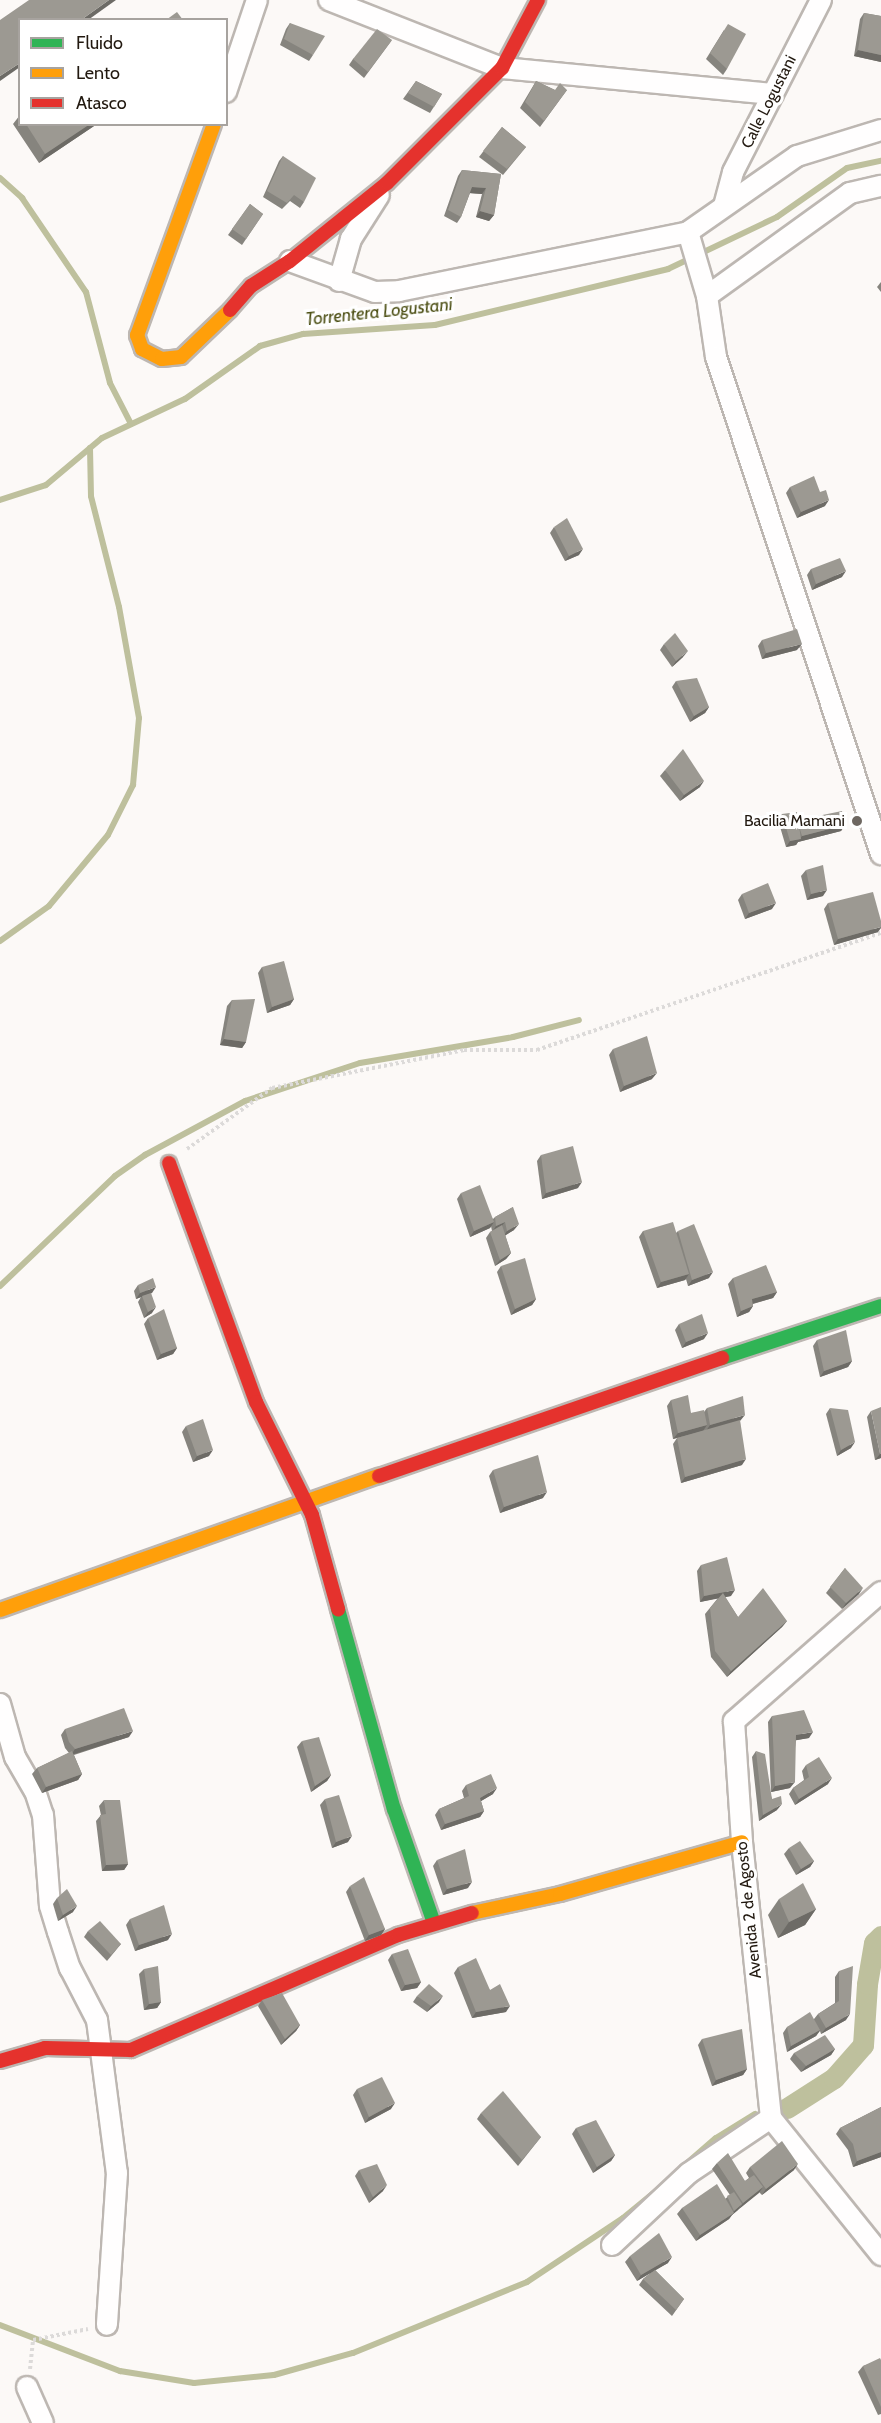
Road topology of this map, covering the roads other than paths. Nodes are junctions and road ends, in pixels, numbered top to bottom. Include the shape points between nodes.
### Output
1 (257, 0) edge
2 (329, 0) edge
3 (538, 0) edge
4 (821, 0) edge
5 (502, 68) junction
6 (228, 86) edge
7 (773, 94) junction
8 (213, 126) edge
9 (881, 130) edge
10 (387, 183) junction
11 (881, 186) edge
12 (724, 206) junction
13 (693, 249) junction
14 (290, 261) junction
15 (339, 281) junction
16 (707, 296) junction
17 (881, 854) edge
18 (169, 1162) road end
19 (881, 1306) edge
20 (304, 1499) junction
21 (881, 1592) edge
22 (0, 1610) edge
23 (0, 1704) edge
24 (742, 1842) junction
25 (434, 1923) junction
26 (101, 2051) junction
27 (0, 2061) edge
28 (771, 2118) junction
29 (612, 2245) dead end
30 (881, 2255) edge
31 (106, 2325) road end
32 (27, 2387) road end
33 (43, 2423) edge

1 - 6 street
2 - 5 street
3 - 5 street
4 - 7 street, Calle Logustani
5 - 7 street
5 - 10 street
7 - 12 street, Calle Logustani via 733,172
8 - 14 street via 141,319 137,335 142,349 162,359 182,357 216,326 250,286
9 - 12 street via 797,156
10 - 14 street
10 - 15 street via 351,239
11 - 16 street via 850,193
12 - 13 street
13 - 15 street via 399,291 375,292
13 - 16 street
14 - 15 street
16 - 17 street via 716,357
18 - 20 street via 256,1401
19 - 20 street
20 - 22 street
20 - 25 street via 394,1809
21 - 24 street, Avenida 2 de Agosto via 734,1721
23 - 26 street via 15,1757 35,1791 43,1815 50,1906 70,1968 97,2020
24 - 25 street via 560,1894
24 - 28 street, Avenida 2 de Agosto
25 - 26 street via 130,2050
26 - 27 street via 45,2048
26 - 31 street via 117,2173
28 - 29 street via 689,2173
28 - 30 street
32 - 33 street

